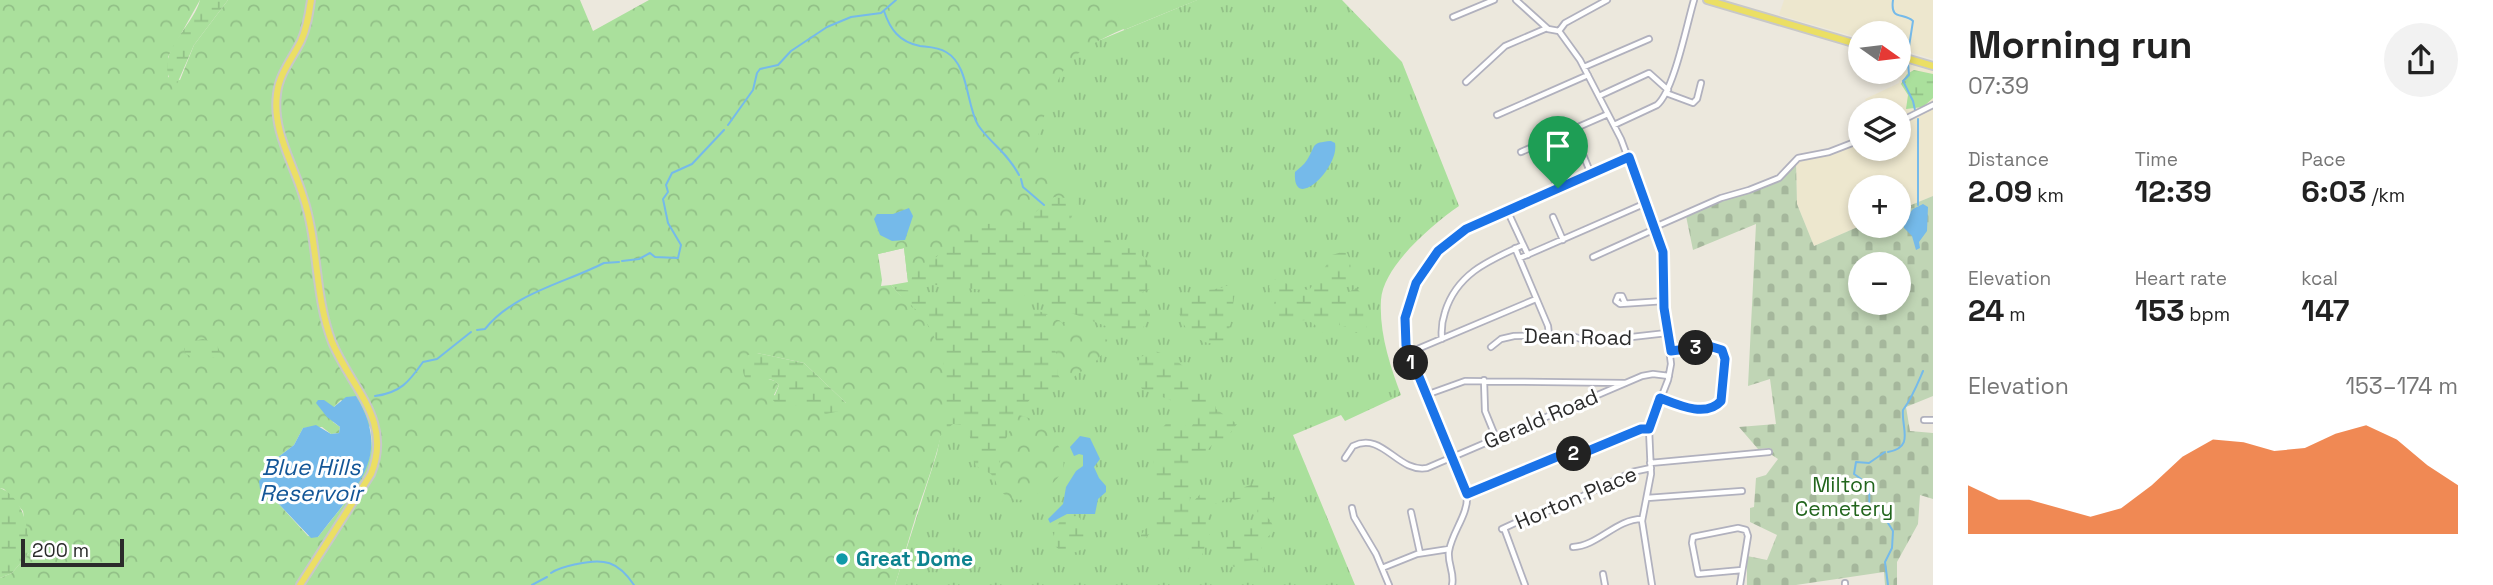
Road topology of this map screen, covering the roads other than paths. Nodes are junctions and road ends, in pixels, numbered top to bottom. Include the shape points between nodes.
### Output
1 (312, 0) edge
2 (1494, 0) edge
3 (1516, 0) edge
4 (1607, 0) edge
5 (1694, 0) edge
6 (1707, 0) edge
7 (1453, 18) dead end
8 (1547, 28) junction
9 (1559, 31) junction
10 (1650, 39) dead end
11 (1848, 41) edge
12 (1911, 60) edge
13 (1933, 66) edge
14 (1584, 67) junction
15 (1588, 75) junction
16 (1466, 82) dead end
17 (1701, 83) dead end
18 (1667, 92) junction
19 (1599, 96) junction
20 (1933, 106) edge
21 (1608, 114) junction
22 (1497, 115) dead end
23 (1911, 116) edge
24 (1614, 125) junction
25 (1573, 130) junction
26 (1848, 144) edge
27 (1538, 145) junction
28 (1521, 152) dead end
29 (1629, 157) junction
30 (1591, 174) junction
31 (1558, 188) junction
32 (1646, 203) junction
33 (1507, 210) junction
34 (1553, 218) dead end
35 (1655, 228) junction
36 (1563, 240) junction
37 (1523, 245) junction
38 (1515, 248) junction
39 (1528, 255) junction
40 (1593, 257) dead end
41 (1520, 258) junction
42 (1536, 299) junction
43 (1664, 301) junction
44 (1625, 303) dead end
45 (1667, 333) junction
46 (1549, 335) junction
47 (1443, 340) junction
48 (1491, 347) dead end
49 (1671, 351) junction
50 (1408, 353) junction
51 (1669, 376) junction
52 (1484, 380) junction
53 (1625, 383) junction
54 (1426, 395) junction
55 (1660, 398) junction
56 (1924, 420) dead end
57 (1933, 420) edge
58 (1649, 429) junction
59 (1496, 438) junction
60 (1769, 452) dead end
61 (1452, 457) junction
62 (1345, 458) dead end
63 (1651, 465) junction
64 (1742, 491) dead end
65 (1467, 494) junction
66 (1647, 498) junction
67 (1352, 508) dead end
68 (1411, 512) dead end
69 (1642, 519) junction
70 (1573, 547) dead end
71 (1450, 549) junction
72 (1420, 553) junction
73 (1382, 568) junction
74 (1742, 570) junction
75 (1603, 573) dead end
76 (300, 585) edge
77 (1389, 585) edge
78 (1452, 585) edge
79 (1525, 585) edge
80 (1605, 585) edge
81 (1652, 585) edge
82 (1740, 585) edge

1 - 76 main road via 302,40 280,81 278,122 310,219 330,334 374,418 378,442 371,474
2 - 7 street
3 - 8 street
4 - 9 street via 1566,22
5 - 18 street
6 - 11 main road
8 - 9 street
8 - 16 street via 1505,46
9 - 14 street
10 - 14 street
12 - 13 main road
14 - 15 street
15 - 19 street
15 - 22 street
17 - 18 street via 1693,103
18 - 19 street via 1650,73
18 - 24 street via 1657,104
19 - 21 street
20 - 23 street
21 - 24 street
21 - 25 street
24 - 29 street
25 - 27 street
25 - 30 street
26 - 35 street via 1798,158 1779,177
27 - 28 street
27 - 31 street
29 - 30 street
29 - 32 street
30 - 31 street
31 - 33 street
32 - 35 street
32 - 36 street
33 - 37 street
33 - 50 street via 1471,226 1426,265 1406,314
34 - 36 street
35 - 40 street
35 - 43 street via 1665,258
36 - 39 street
37 - 38 street
37 - 39 street
38 - 41 street
38 - 47 street via 1480,265 1459,284 1445,313
39 - 41 street
41 - 42 street
42 - 46 street
42 - 47 street
43 - 44 street
43 - 45 street
45 - 46 street, Dean Road via 1596,341
45 - 49 street
46 - 48 street, Dean Road via 1507,337
47 - 50 street
49 - 51 street
49 - 55 street via 1709,346 1722,350 1722,399 1716,406 1690,409
50 - 54 street
51 - 53 street, Gerald Road via 1648,375
51 - 55 street
52 - 53 street
52 - 54 street via 1461,381
52 - 59 street via 1485,411
53 - 59 street, Gerald Road
54 - 61 street
55 - 58 street
56 - 57 street
58 - 63 street
58 - 65 street via 1586,452 1559,456
59 - 61 street, Gerald Road
60 - 63 street, Horton Place
61 - 62 street, Gerald Road via 1414,468 1379,445 1365,442 1351,447
61 - 65 street
63 - 66 street
63 - 79 street, Horton Place via 1503,528
64 - 66 street
65 - 71 street
66 - 69 street
67 - 73 street
68 - 72 street
69 - 70 street via 1625,521
69 - 81 street
71 - 72 street
71 - 78 street
72 - 73 street
73 - 77 street
74 - 74 street via 1746,531 1739,528 1694,536 1699,575
74 - 82 street
75 - 80 street

